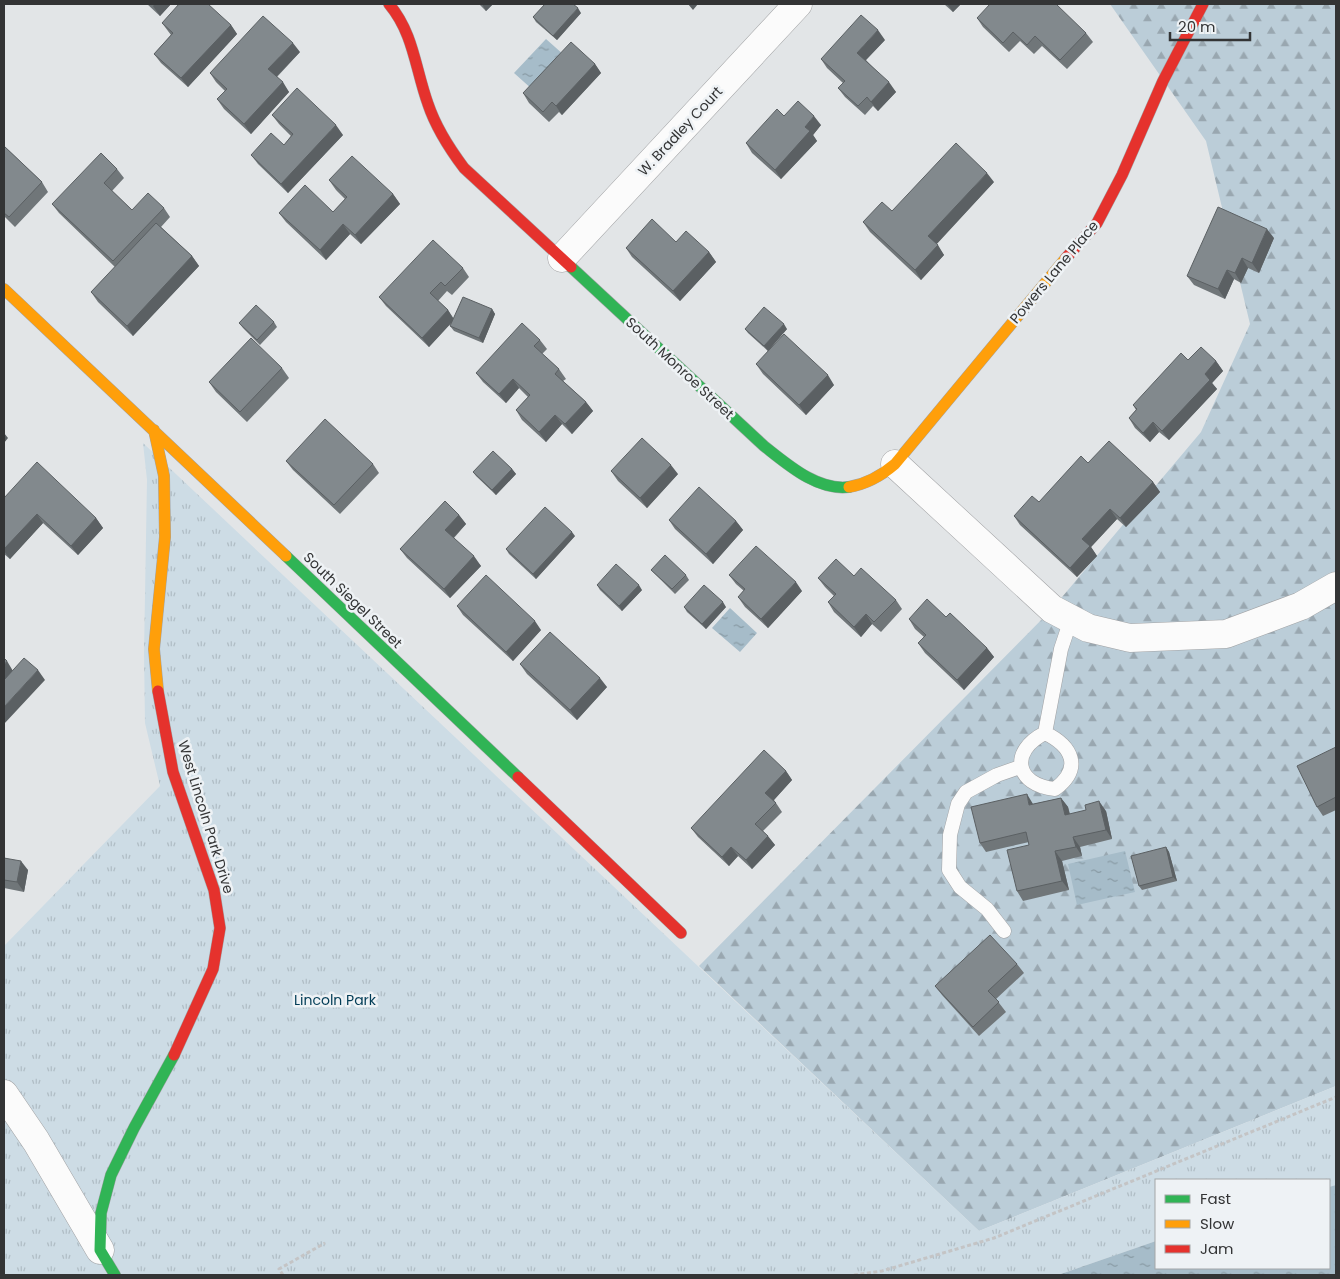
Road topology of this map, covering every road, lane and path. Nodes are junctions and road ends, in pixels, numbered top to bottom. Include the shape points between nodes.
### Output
1 (389, 4) edge
2 (798, 4) edge
3 (1203, 4) edge
4 (562, 258) junction
5 (4, 289) edge
6 (154, 430) junction
7 (895, 464) junction
8 (1336, 586) edge
9 (1061, 614) junction
10 (1045, 733) junction
11 (1020, 767) junction
12 (1004, 931) dead end
13 (681, 933) dead end
14 (4, 1094) edge
15 (1336, 1097) edge
16 (325, 1243) dead end
17 (100, 1250) junction
18 (115, 1275) edge
19 (283, 1275) edge
20 (854, 1275) edge

1 - 4 street, South Monroe Street via 399,14 411,39 427,103 442,138 464,168
2 - 4 street, W. Bradley Court
3 - 7 street, Powers Lane Place via 1097,223
4 - 7 street, South Monroe Street via 764,446 800,474 832,488 854,487 876,478
5 - 6 street, South Siegel Street
6 - 13 street, South Siegel Street
6 - 17 street, West Lincoln Park Drive via 164,476 165,528 154,649 158,702 174,772 214,890 220,928 213,969 178,1048 111,1175 102,1213
7 - 9 street
8 - 9 street via 1301,606 1226,634 1130,638 1088,628
9 - 10 lane via 1061,649
10 - 11 lane via 1035,738 1022,753
10 - 11 lane via 1058,739 1072,760 1064,782 1055,789 1034,784
11 - 12 lane via 966,792 958,804 950,835 949,870 960,887 987,909
14 - 17 street via 68,1193
15 - 20 path via 994,1238 882,1271
16 - 19 path via 279,1269
17 - 18 street

